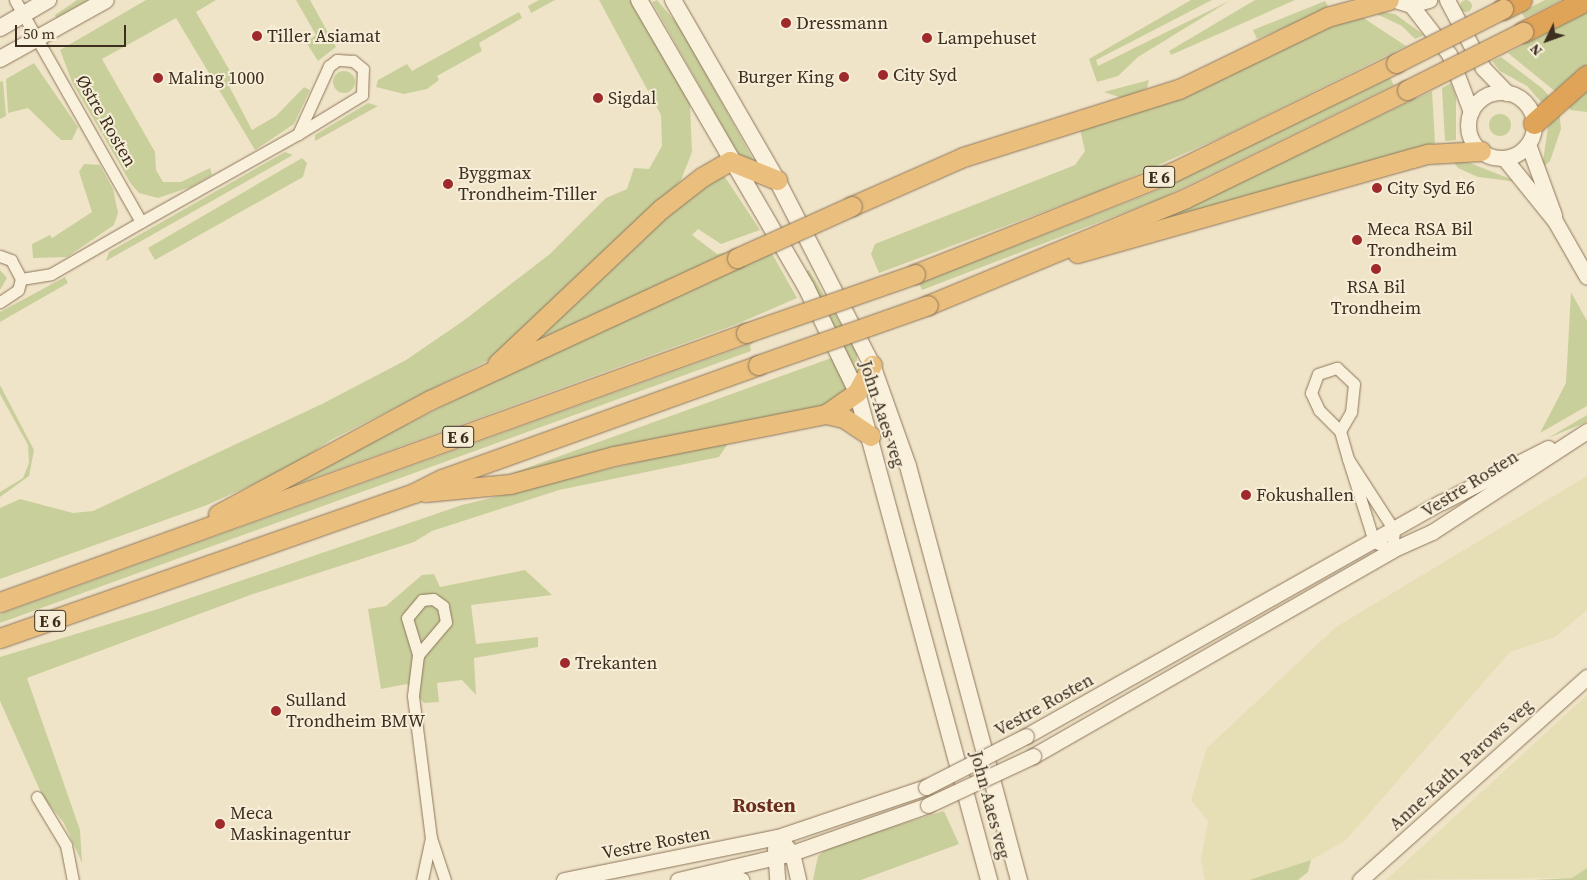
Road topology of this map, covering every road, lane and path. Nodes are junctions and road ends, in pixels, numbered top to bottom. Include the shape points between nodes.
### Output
1 (16, 0) edge
2 (48, 0) edge
3 (106, 0) edge
4 (639, 0) edge
5 (673, 0) edge
6 (1344, 0) edge
7 (1389, 0) edge
8 (1395, 0) edge
9 (1429, 0) edge
10 (1447, 0) edge
11 (1586, 0) edge
12 (1411, 4) junction
13 (1512, 4) edge
14 (23, 15) junction
15 (1327, 17) junction
16 (0, 28) edge
17 (1523, 32) joint
18 (37, 39) junction
19 (0, 59) edge
20 (1587, 76) edge
21 (1507, 93) junction
22 (1471, 112) junction
23 (1534, 123) junction
24 (298, 134) junction
25 (1528, 144) junction
26 (1480, 150) junction
27 (1504, 158) junction
28 (730, 161) junction
29 (778, 180) junction
30 (1555, 221) junction
31 (141, 222) junction
32 (0, 256) edge
33 (1021, 269) junction
34 (1587, 277) edge
35 (20, 279) junction
36 (0, 302) edge
37 (872, 365) junction
38 (483, 374) junction
39 (857, 392) junction
40 (826, 414) junction
41 (1340, 431) junction
42 (1587, 431) edge
43 (871, 436) junction
44 (1564, 444) junction
45 (1348, 459) junction
46 (414, 493) junction
47 (1394, 530) junction
48 (169, 541) junction
49 (1374, 542) junction
50 (1392, 550) junction
51 (0, 602) edge
52 (0, 638) edge
53 (418, 656) junction
54 (1587, 677) edge
55 (37, 797) dead end
56 (778, 837) junction
57 (431, 838) junction
58 (792, 852) junction
59 (772, 858) junction
60 (712, 874) junction
61 (73, 880) edge
62 (422, 880) edge
63 (445, 880) edge
64 (564, 880) edge
65 (678, 880) edge
66 (741, 880) edge
67 (777, 880) edge
68 (798, 880) edge
69 (989, 880) edge
70 (1019, 880) edge
71 (1360, 880) edge

1 - 14 street, Østre Rosten
2 - 14 main road
3 - 18 main road
4 - 28 main road, John Aaes veg
5 - 29 main road, John Aaes veg
6 - 15 highway, E 6
7 - 15 highway, E 6
8 - 12 street
9 - 12 street
10 - 21 street via 1483,68
11 - 17 highway, E 6
12 - 22 street via 1449,54
13 - 48 highway, E 6, bridge via 1173,172 915,274
14 - 16 main road
14 - 18 street, Østre Rosten
15 - 38 highway, E 6, bridge via 1179,89 964,157
17 - 33 highway, E 6, bridge via 1194,194
18 - 19 main road
18 - 31 street, Østre Rosten
20 - 23 highway
21 - 22 street via 1482,99
21 - 23 street via 1526,103
22 - 26 street via 1469,133
23 - 25 street
24 - 24 street via 362,95 363,69 353,61 337,60 329,66
24 - 31 street
25 - 27 street
25 - 30 street
26 - 27 street
26 - 33 highway, E 6 via 1428,154
27 - 30 street
28 - 29 highway
28 - 38 highway, E 6 via 680,192
28 - 39 main road, John Aaes veg via 824,321
29 - 37 main road, John Aaes veg
30 - 34 street
31 - 35 street via 50,274
32 - 35 street via 11,260
33 - 46 highway, E 6, bridge via 442,479
35 - 36 street via 18,290
37 - 39 highway, E 6
37 - 70 main road, John Aaes veg via 908,466
38 - 48 highway, E 6 via 345,443
39 - 40 highway, E 6
39 - 43 main road, John Aaes veg
40 - 43 highway, E 6 via 844,418
40 - 46 highway, E 6 via 614,456 510,484
41 - 41 street via 1351,412 1354,384 1337,368 1318,374 1312,393 1319,410
41 - 45 street
42 - 44 street, Vestre Rosten
43 - 69 main road, John Aaes veg
44 - 47 street, Vestre Rosten via 1541,450
44 - 50 street, Vestre Rosten via 1432,532
45 - 47 street
45 - 49 street
46 - 52 highway, E 6
47 - 49 street, Vestre Rosten
47 - 50 street
48 - 51 highway, E 6
49 - 50 street
49 - 56 street, Vestre Rosten, bridge via 1026,736 926,787
50 - 58 street, Vestre Rosten, bridge via 1033,756 928,805
53 - 53 street via 446,622 443,606 433,599 422,600 407,618
53 - 57 street via 413,696
54 - 71 street, Anne-Kath. Parows veg
55 - 61 street via 66,845
56 - 58 street
56 - 59 street
56 - 64 street, Vestre Rosten
57 - 62 street
57 - 63 street
58 - 59 street, Vestre Rosten
58 - 68 street
59 - 60 street, Vestre Rosten
59 - 67 street
60 - 65 street, Vestre Rosten
60 - 66 street

